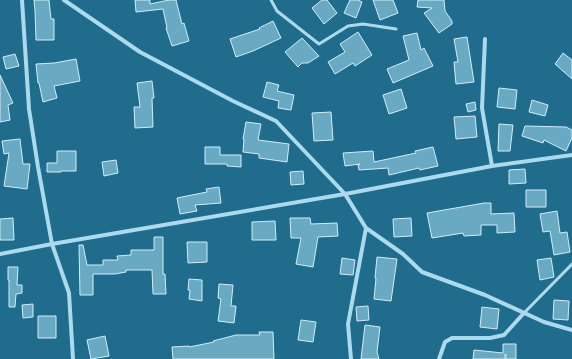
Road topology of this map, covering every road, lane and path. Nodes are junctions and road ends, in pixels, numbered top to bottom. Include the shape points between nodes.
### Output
1 (22, 0) edge
2 (64, 0) edge
3 (271, 0) edge
4 (396, 29) dead end
5 (485, 39) dead end
6 (572, 155) edge
7 (492, 166) junction
8 (345, 194) junction
9 (366, 228) junction
10 (52, 244) junction
11 (0, 254) edge
12 (572, 264) edge
13 (524, 313) junction
14 (572, 330) edge
15 (73, 359) edge
16 (351, 359) edge
17 (439, 359) edge

1 - 10 street via 29,109
2 - 8 street via 140,52 276,121
3 - 4 lane via 277,11 319,44 348,26 363,24
5 - 7 street via 482,108
6 - 7 street
7 - 8 street
8 - 9 street
8 - 10 street
9 - 13 street via 403,254 422,272 485,295
9 - 16 street via 348,324
10 - 11 street
10 - 15 street via 69,293
12 - 13 lane
13 - 14 street
13 - 17 street via 504,335 490,338 452,338 445,342

